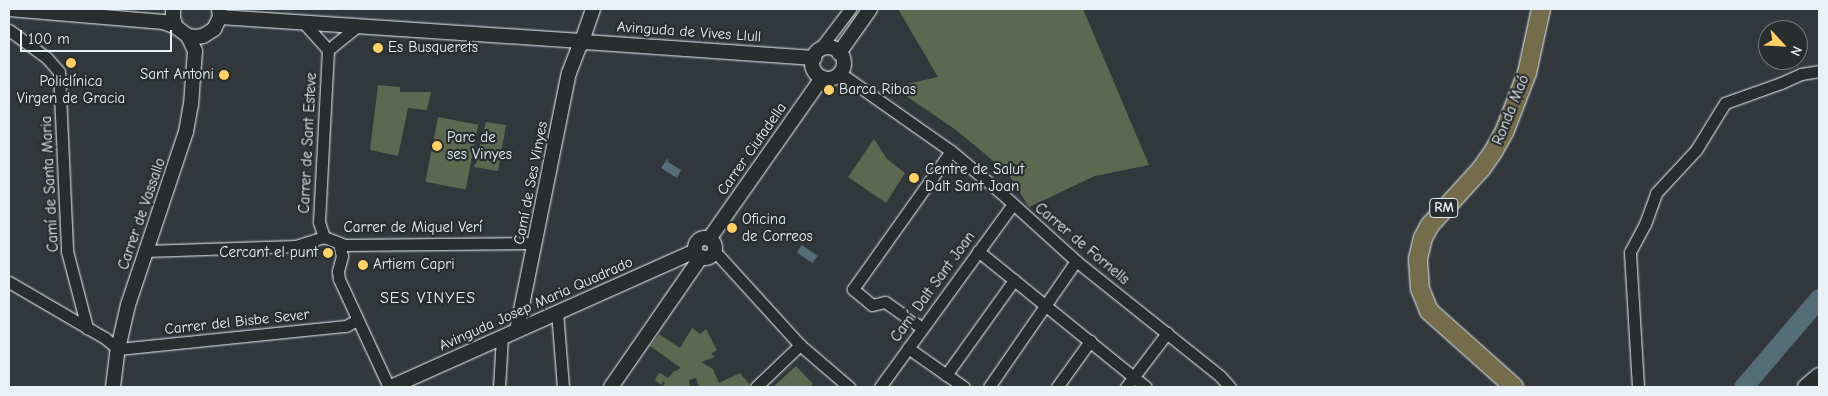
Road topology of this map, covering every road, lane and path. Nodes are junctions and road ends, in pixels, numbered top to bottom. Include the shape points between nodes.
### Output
1 (9, 9) edge
2 (173, 9) edge
3 (593, 9) edge
4 (850, 9) edge
5 (870, 9) edge
6 (1541, 9) edge
7 (220, 13) edge
8 (303, 22) junction
9 (358, 26) junction
10 (176, 27) junction
11 (9, 30) edge
12 (188, 36) junction
13 (203, 36) junction
14 (581, 42) junction
15 (328, 50) junction
16 (195, 51) junction
17 (840, 53) junction
18 (816, 54) junction
19 (1819, 71) edge
20 (840, 73) junction
21 (822, 78) junction
22 (951, 151) junction
23 (1012, 205) junction
24 (324, 237) junction
25 (535, 243) junction
26 (339, 244) junction
27 (705, 250) junction
28 (978, 250) junction
29 (145, 251) junction
30 (1076, 261) junction
31 (1014, 280) junction
32 (9, 282) edge
33 (1046, 305) junction
34 (557, 311) junction
35 (357, 320) junction
36 (87, 328) junction
37 (922, 328) junction
38 (517, 330) junction
39 (1167, 333) junction
40 (502, 337) junction
41 (1090, 341) junction
42 (800, 345) junction
43 (908, 348) junction
44 (118, 349) junction
45 (946, 375) junction
46 (1819, 376) edge
47 (1134, 377) junction
48 (113, 387) edge
49 (390, 387) edge
50 (498, 387) edge
51 (563, 387) edge
52 (612, 387) edge
53 (756, 387) edge
54 (849, 387) edge
55 (880, 387) edge
56 (964, 387) edge
57 (989, 387) edge
58 (1057, 387) edge
59 (1126, 387) edge
60 (1146, 387) edge
61 (1230, 387) edge
62 (1514, 387) edge
63 (1638, 387) edge
64 (1806, 387) edge

1 - 10 street via 163,22
2 - 10 street
3 - 14 street, Camí de Ses Vinyes
4 - 18 street
5 - 17 street
6 - 62 main road, Ronda Maó / RM via 1527,73 1504,130 1480,169 1430,225 1418,259 1418,278 1429,311
7 - 8 street, Avinguda de Vives Llull
7 - 13 street via 214,29
8 - 9 street, Avinguda de Vives Llull
8 - 15 street
9 - 14 street, Avinguda de Vives Llull
9 - 15 street
10 - 12 street
11 - 36 street, Camí de Santa Maria via 47,58 59,72 67,251
12 - 13 street
12 - 16 street
13 - 16 street
14 - 18 street, Avinguda de Vives Llull via 791,56
14 - 25 street, Camí de Ses Vinyes via 569,73
15 - 24 street, Carrer de Sant Esteve via 318,222
16 - 29 street, Carrer de Vassallo via 186,132
17 - 18 street via 828,48
17 - 20 street via 844,62
18 - 21 street via 813,69
19 - 63 street via 1801,74 1725,103 1696,150 1656,194 1630,252
20 - 21 street via 832,78
20 - 22 street, Carrer de Fornells
21 - 27 street, Carrer Ciutadella
22 - 23 street, Carrer de Fornells
22 - 37 street via 853,289 872,305 885,302
23 - 28 street, Camí Dalt Sant Joan
23 - 30 street, Carrer de Fornells
24 - 26 street, Carrer de Miquel Verí
24 - 29 street, Carrer de Miquel Verí via 296,246
25 - 26 street, Carrer de Miquel Verí
25 - 38 street, Camí de Ses Vinyes
26 - 35 street via 342,256 339,279
27 - 34 street, Avinguda Josep Maria Quadrado
27 - 42 street via 720,256
27 - 52 street, Carrer Ciutadella
28 - 31 street
28 - 37 street, Camí Dalt Sant Joan
29 - 44 street, Carrer de Vassallo
30 - 33 street
30 - 39 street, Carrer de Fornells
31 - 33 street
31 - 45 street
32 - 36 street
33 - 41 street
33 - 57 street
34 - 38 street, Avinguda Josep Maria Quadrado
34 - 51 street
35 - 44 street, Carrer del Bisbe Sever via 346,326
35 - 49 street
36 - 44 street
37 - 43 street, Camí Dalt Sant Joan
38 - 40 street, Avinguda Josep Maria Quadrado
39 - 47 street
39 - 61 street, Carrer de Fornells
40 - 49 street, Avinguda Josep Maria Quadrado
40 - 50 street
41 - 47 street
41 - 58 street
42 - 53 street
42 - 54 street
43 - 45 street
43 - 55 street, Camí Dalt Sant Joan
44 - 48 street, Carrer de Vassallo
45 - 56 street
46 - 64 main road
47 - 59 street
47 - 60 street

